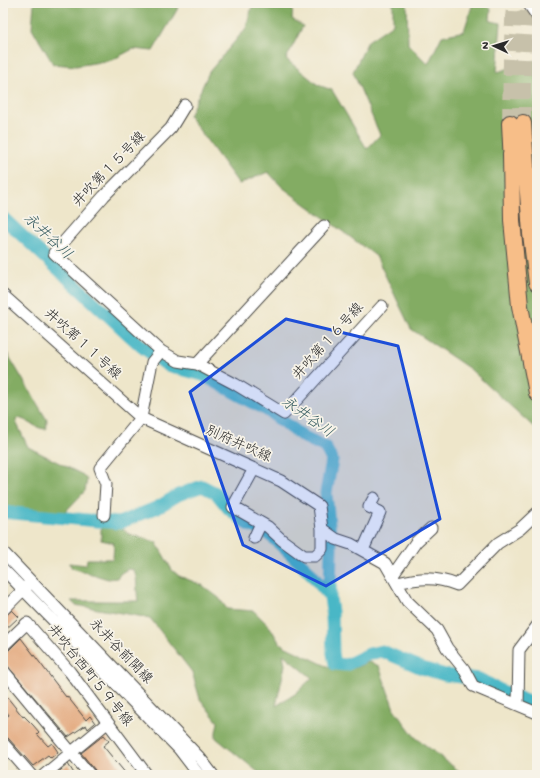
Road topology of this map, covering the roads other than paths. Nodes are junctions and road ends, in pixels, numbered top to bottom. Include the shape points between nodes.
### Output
1 (528, 3) edge
2 (537, 16) edge
3 (184, 105) dead end
4 (517, 123) tunnel mouth
5 (518, 153) junction
6 (324, 226) dead end
7 (537, 232) edge
8 (54, 253) joint
9 (537, 283) edge
10 (3, 295) edge
11 (382, 306) dead end
12 (537, 349) edge
13 (157, 356) junction
14 (197, 364) junction
15 (537, 393) edge
16 (141, 418) junction
17 (254, 468) junction
18 (374, 498) dead end
19 (537, 513) edge
20 (104, 515) dead end
21 (431, 528) dead end
22 (322, 529) junction
23 (363, 550) junction
24 (3, 552) edge
25 (3, 569) edge
26 (395, 579) junction
27 (32, 581) junction
28 (23, 590) junction
29 (3, 610) edge
30 (537, 626) edge
31 (3, 646) edge
32 (3, 670) edge
33 (518, 700) junction
34 (537, 713) edge
35 (107, 723) junction
36 (3, 743) edge
37 (72, 752) junction
38 (31, 775) edge
39 (44, 775) edge
40 (90, 775) edge
41 (147, 775) edge
42 (199, 775) edge
43 (213, 775) edge

1 - 2 street
3 - 8 street, 井吹第１５号線 via 171,128 104,196
4 - 5 highway
5 - 7 highway
5 - 9 highway
5 - 12 highway via 514,196
5 - 15 highway via 512,220 520,306
6 - 14 street
8 - 13 street, 井吹第１６号線
10 - 16 street, 井吹第１１号線
11 - 14 street, 井吹第１６号線 via 284,414
13 - 14 street, 井吹第１６号線
13 - 16 street
16 - 17 street, 別府井吹線
16 - 20 street via 100,468 106,484
17 - 22 street, 別府井吹線 via 281,480 319,506
17 - 22 street via 233,507 258,530 268,527 304,556 315,556 322,549
18 - 23 street via 369,507 380,512
19 - 26 street via 520,529 498,543 457,585 443,579
21 - 26 street via 416,542
22 - 23 street via 336,539
23 - 26 street via 385,564
24 - 27 street, 永井谷前開線
25 - 28 street, 永井谷前開線
26 - 33 street via 407,601 437,630 473,686
27 - 28 street
27 - 43 street, 永井谷前開線 via 200,758
28 - 29 street
28 - 42 street, 永井谷前開線 via 179,749
30 - 33 street via 519,650
31 - 35 street, 井吹台西町５９号線 via 27,623 70,672
32 - 37 street
33 - 34 street
35 - 37 street
35 - 41 street, 井吹台西町５９号線
36 - 38 street
37 - 39 street
37 - 40 street

